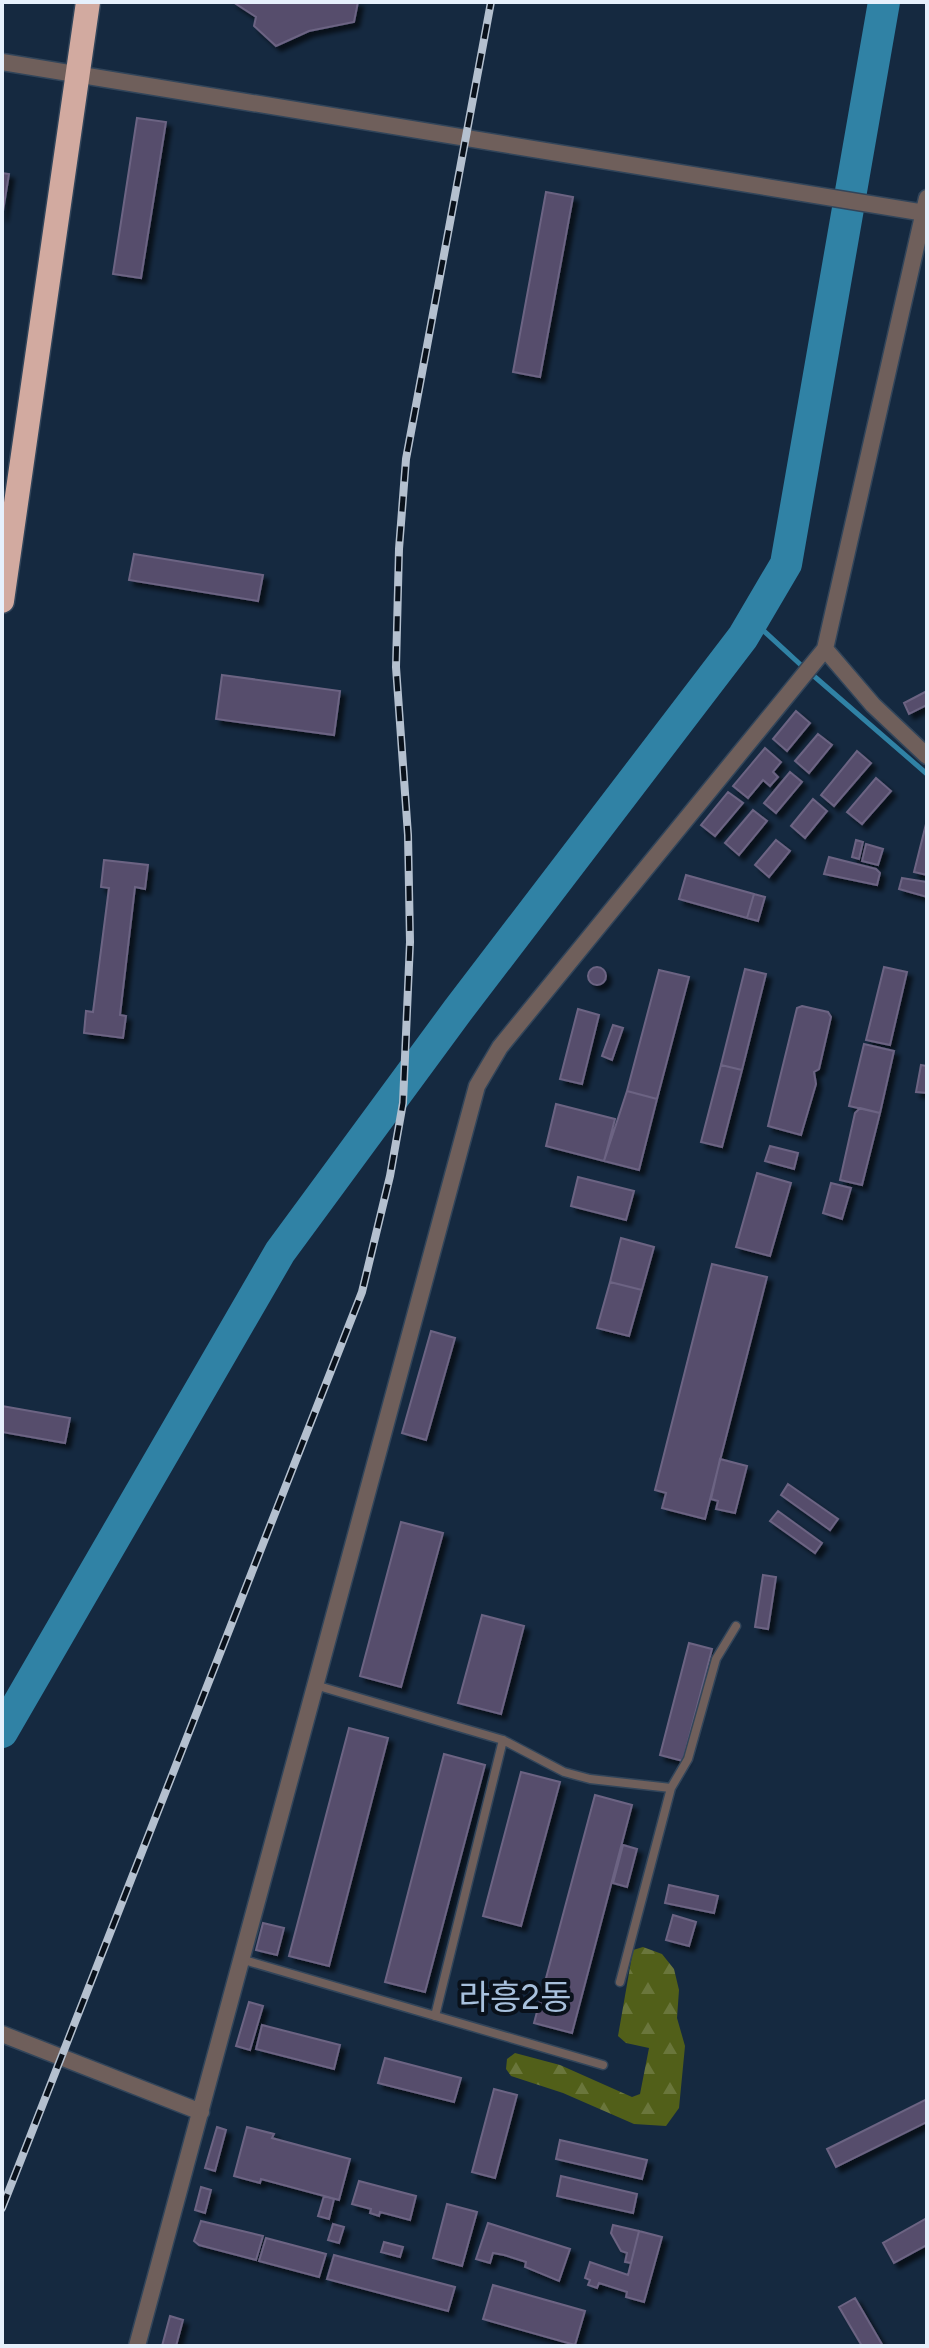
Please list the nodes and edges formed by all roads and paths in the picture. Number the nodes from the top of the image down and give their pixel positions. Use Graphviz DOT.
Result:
graph roads {
  1 [pos="88,2"];
  2 [pos="2,62"];
  3 [pos="77,75"];
  4 [pos="926,205"];
  5 [pos="2,601"];
  6 [pos="825,649"];
  7 [pos="927,756"];
  8 [pos="736,1626"];
  9 [pos="314,1684"];
  10 [pos="503,1740"];
  11 [pos="671,1788"];
  12 [pos="244,1960"];
  13 [pos="620,1982"];
  14 [pos="435,2016"];
  15 [pos="2,2034"];
  16 [pos="603,2065"];
  17 [pos="201,2112"];
  18 [pos="137,2346"];
  1 -- 3 [label="highway"];
  2 -- 3 [label="street"];
  3 -- 4 [label="street"];
  3 -- 5 [label="highway"];
  4 -- 6 [label="street"];
  6 -- 7 [label="street"];
  6 -- 9 [label="street"];
  8 -- 11 [label="lane"];
  9 -- 10 [label="lane"];
  9 -- 12 [label="street"];
  10 -- 11 [label="lane"];
  10 -- 14 [label="lane"];
  11 -- 13 [label="lane"];
  12 -- 14 [label="lane"];
  12 -- 17 [label="street"];
  14 -- 16 [label="lane"];
  15 -- 17 [label="street"];
  17 -- 18 [label="street"];
}
